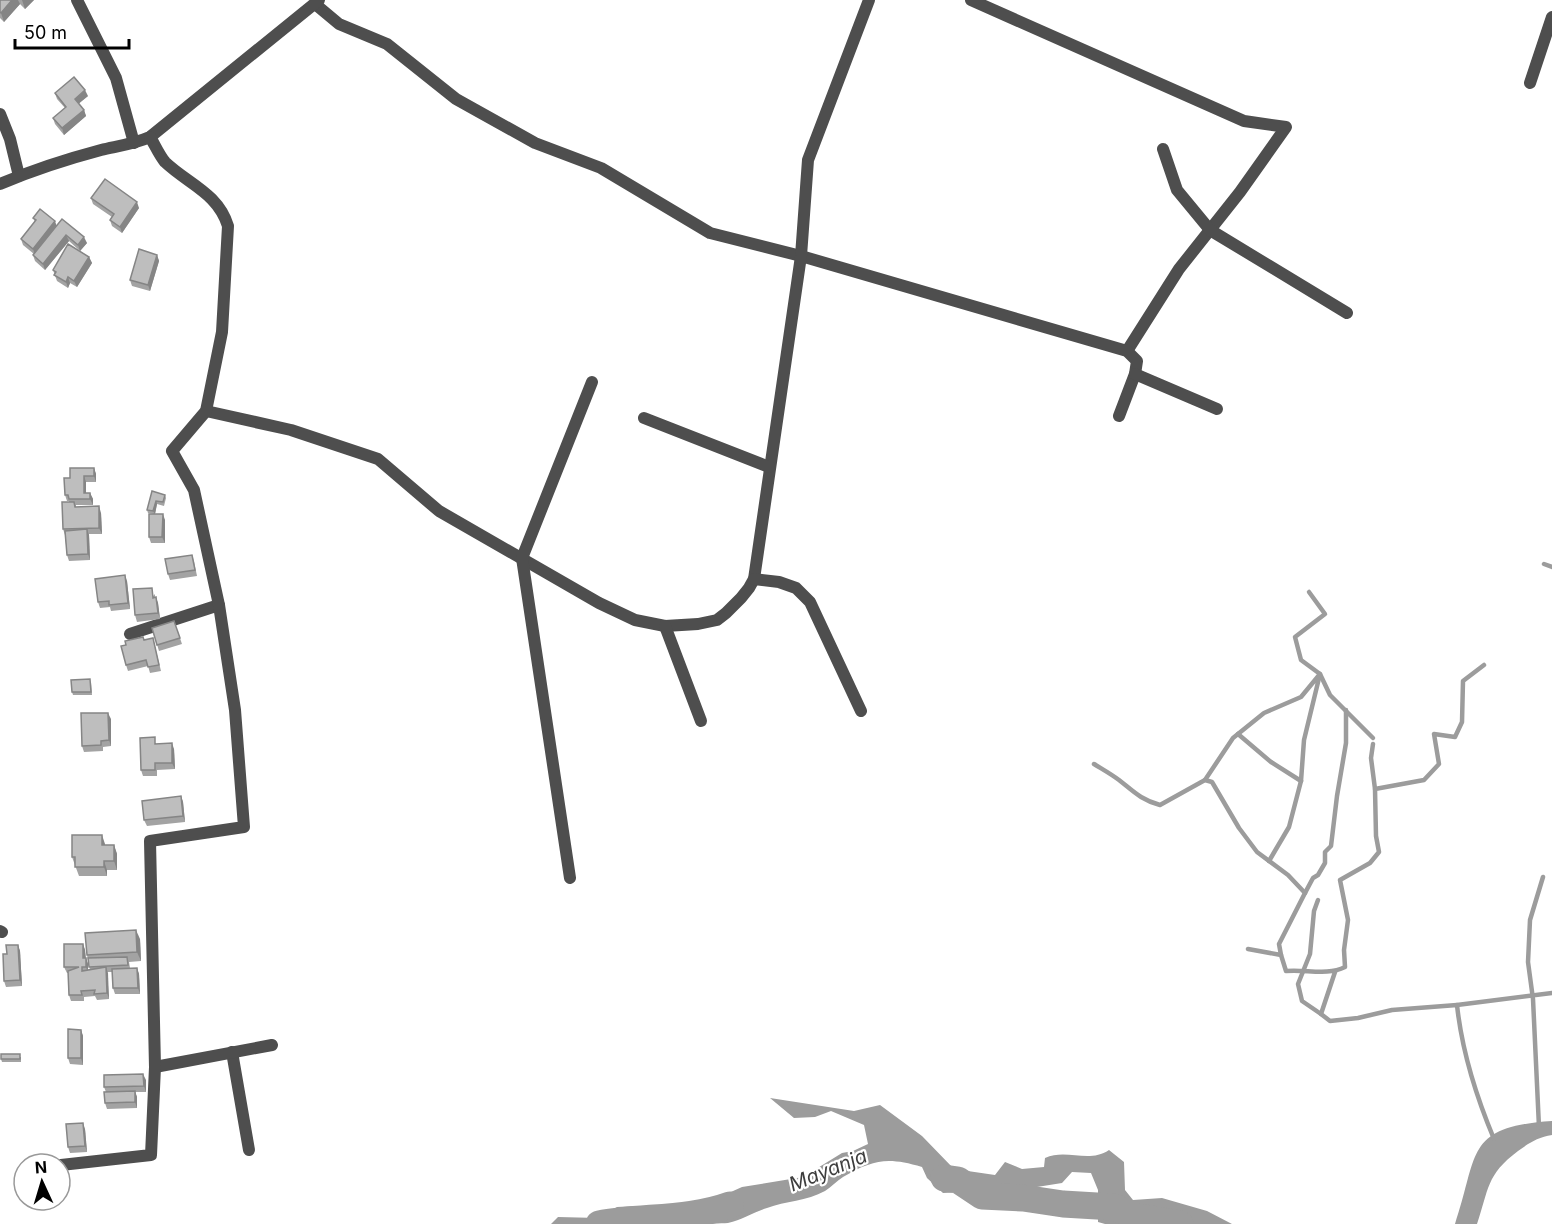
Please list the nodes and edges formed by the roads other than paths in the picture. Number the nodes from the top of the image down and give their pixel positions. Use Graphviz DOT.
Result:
graph roads {
  1 [pos="77,0"];
  2 [pos="869,0"];
  3 [pos="971,0"];
  4 [pos="317,2"];
  5 [pos="1552,17"];
  6 [pos="1530,83"];
  7 [pos="0,114"];
  8 [pos="150,137"];
  9 [pos="134,144"];
  10 [pos="1163,149"];
  11 [pos="19,176"];
  12 [pos="0,184"];
  13 [pos="1210,230"];
  14 [pos="801,256"];
  15 [pos="1347,313"];
  16 [pos="1127,351"];
  17 [pos="1135,374"];
  18 [pos="592,382"];
  19 [pos="1217,409"];
  20 [pos="206,411"];
  21 [pos="1119,416"];
  22 [pos="644,418"];
  23 [pos="769,467"];
  24 [pos="522,558"];
  25 [pos="754,579"];
  26 [pos="219,605"];
  27 [pos="665,626"];
  28 [pos="130,634"];
  29 [pos="861,711"];
  30 [pos="701,721"];
  31 [pos="570,878"];
  32 [pos="272,1045"];
  33 [pos="232,1052"];
  34 [pos="155,1067"];
  35 [pos="249,1150"];
  36 [pos="72,1164"];
  1 -- 9 [label="street"];
  2 -- 14 [label="street"];
  3 -- 13 [label="street"];
  4 -- 8 [label="street"];
  4 -- 14 [label="street"];
  5 -- 6 [label="street"];
  7 -- 11 [label="street"];
  8 -- 9 [label="street"];
  8 -- 20 [label="street"];
  9 -- 11 [label="street"];
  10 -- 13 [label="street"];
  11 -- 12 [label="street"];
  13 -- 15 [label="street"];
  13 -- 16 [label="street"];
  14 -- 16 [label="street"];
  14 -- 23 [label="street"];
  16 -- 17 [label="street"];
  17 -- 19 [label="street"];
  17 -- 21 [label="street"];
  18 -- 24 [label="street"];
  20 -- 24 [label="street"];
  20 -- 26 [label="street"];
  22 -- 23 [label="street"];
  23 -- 25 [label="street"];
  24 -- 27 [label="street"];
  24 -- 31 [label="street"];
  25 -- 27 [label="street"];
  25 -- 29 [label="street"];
  26 -- 28 [label="street"];
  26 -- 34 [label="street"];
  27 -- 30 [label="street"];
  32 -- 33 [label="street"];
  33 -- 34 [label="street"];
  33 -- 35 [label="street"];
  34 -- 36 [label="street"];
}
